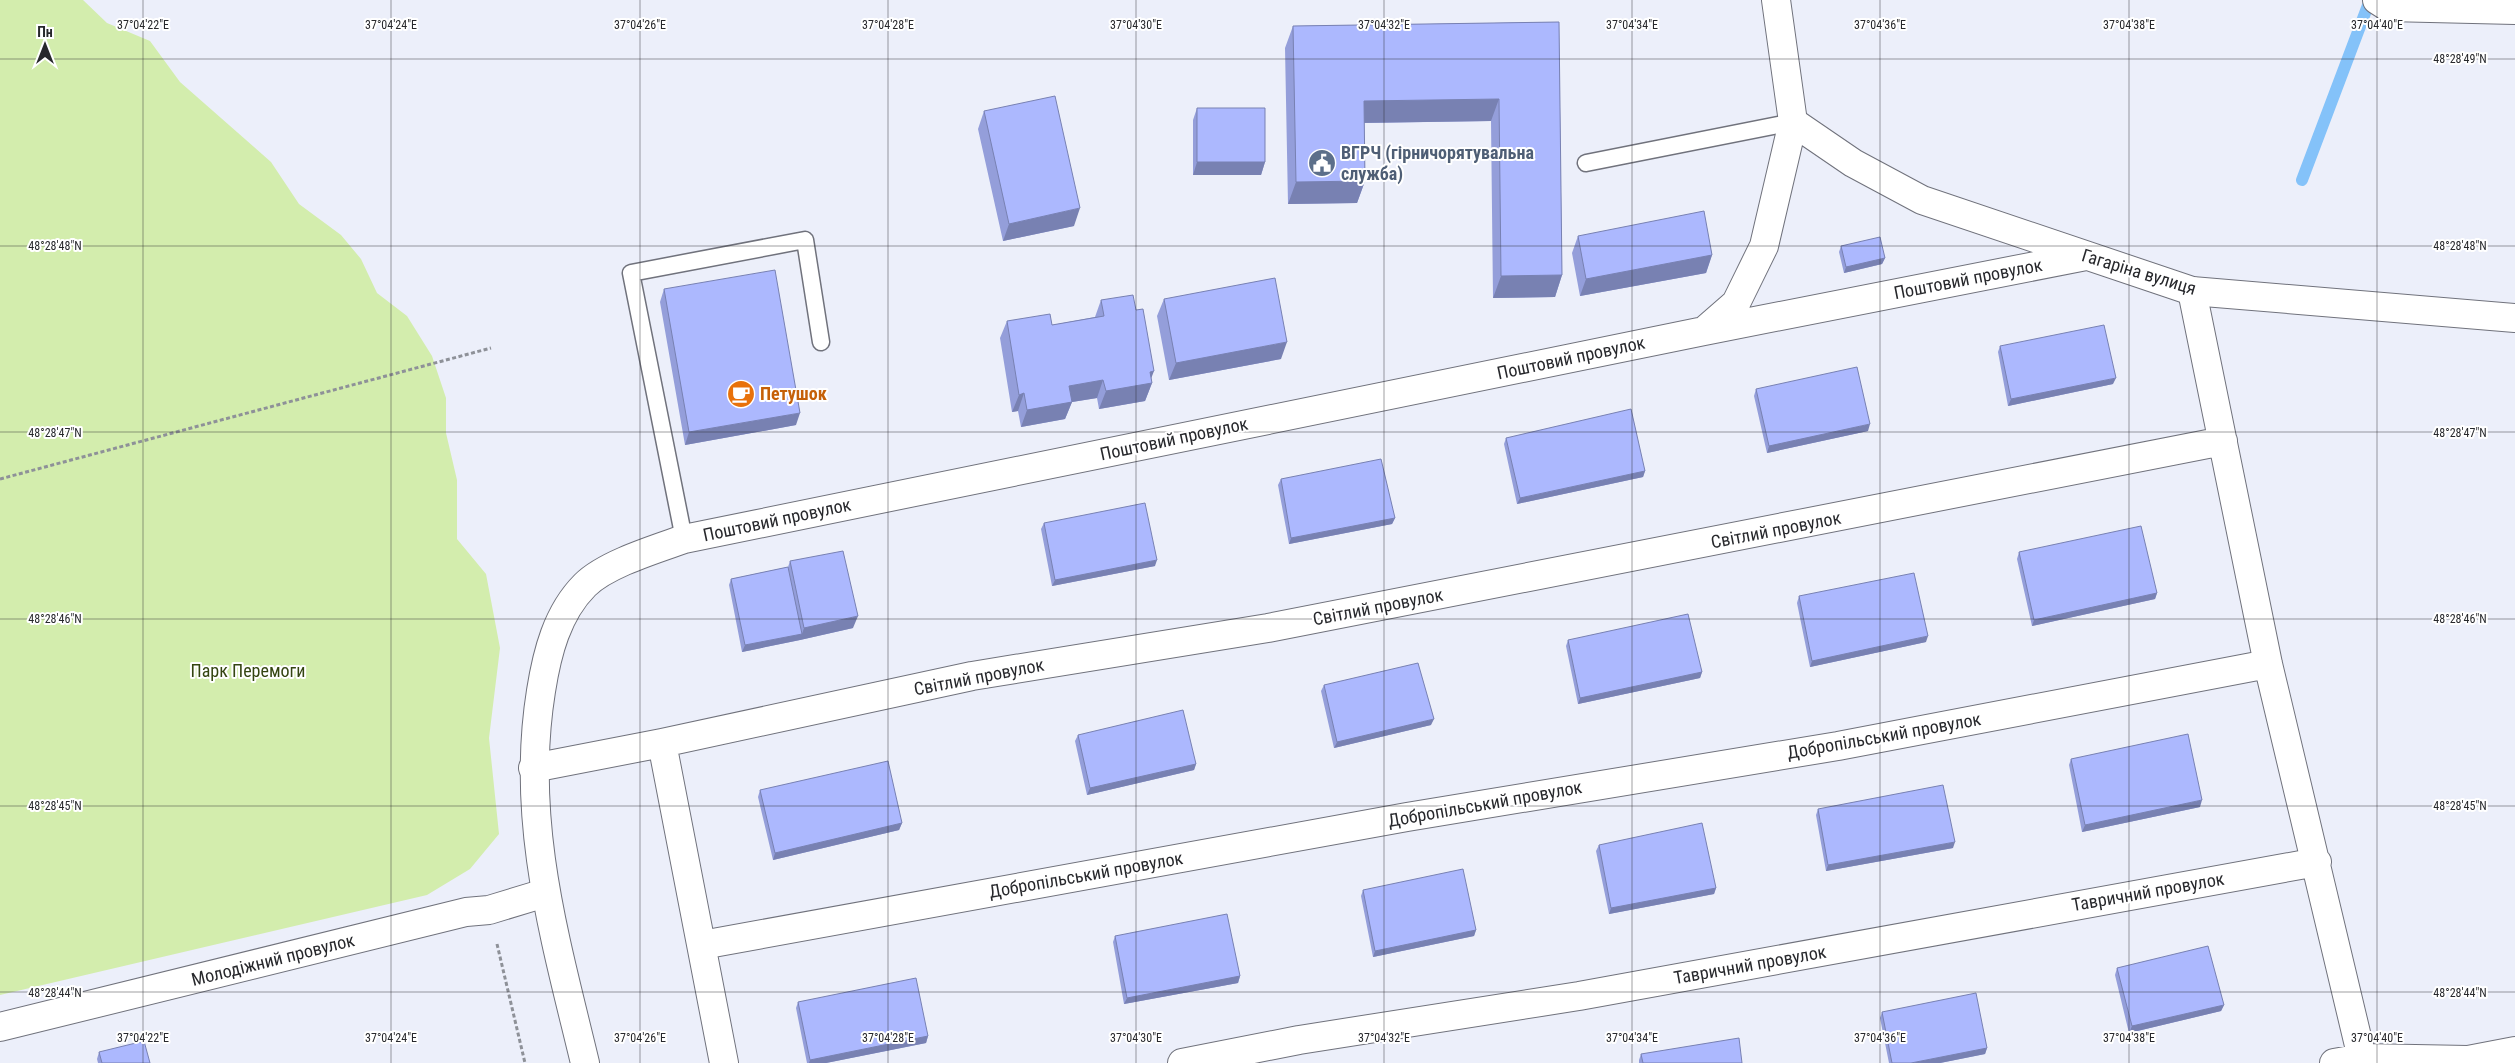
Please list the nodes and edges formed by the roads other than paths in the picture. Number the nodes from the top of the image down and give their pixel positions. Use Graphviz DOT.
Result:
graph roads {
  1 [pos="1776,0"];
  2 [pos="2383,3"];
  3 [pos="2515,10"];
  4 [pos="1793,122"];
  5 [pos="1586,163"];
  6 [pos="2086,256"];
  7 [pos="2192,291"];
  8 [pos="2515,318"];
  9 [pos="1704,331"];
  10 [pos="822,342"];
  11 [pos="2223,441"];
  12 [pos="684,539"];
  13 [pos="2268,664"];
  14 [pos="662,743"];
  15 [pos="533,768"];
  16 [pos="2317,862"];
  17 [pos="545,893"];
  18 [pos="702,945"];
  19 [pos="0,1027"];
  20 [pos="2515,1051"];
  21 [pos="2363,1060"];
  22 [pos="585,1063"];
  23 [pos="724,1063"];
  24 [pos="1182,1063"];
  25 [pos="2334,1063"];
  1 -- 4 [label="street"];
  2 -- 3 [label="street"];
  4 -- 5 [label="lane"];
  4 -- 6 [label="street, Гагаріна вулиця"];
  4 -- 9 [label="street"];
  6 -- 7 [label="street, Гагаріна вулиця"];
  6 -- 9 [label="street, Поштовий провулок"];
  7 -- 8 [label="street, Гагаріна вулиця"];
  7 -- 11 [label="street"];
  9 -- 12 [label="street, Поштовий провулок"];
  10 -- 12 [label="lane"];
  11 -- 13 [label="street"];
  11 -- 14 [label="street, Світлий провулок"];
  12 -- 15 [label="street, Поштовий провулок"];
  13 -- 16 [label="street"];
  13 -- 18 [label="street, Добропільський провулок"];
  14 -- 15 [label="street, Світлий провулок"];
  14 -- 18 [label="street"];
  15 -- 17 [label="street, Поштовий провулок"];
  16 -- 21 [label="street"];
  16 -- 24 [label="street, Тавричний провулок"];
  17 -- 19 [label="street, Молодіжний провулок"];
  17 -- 22 [label="street, Поштовий провулок"];
  18 -- 23 [label="street"];
  20 -- 21 [label="street"];
  21 -- 25 [label="street"];
}
